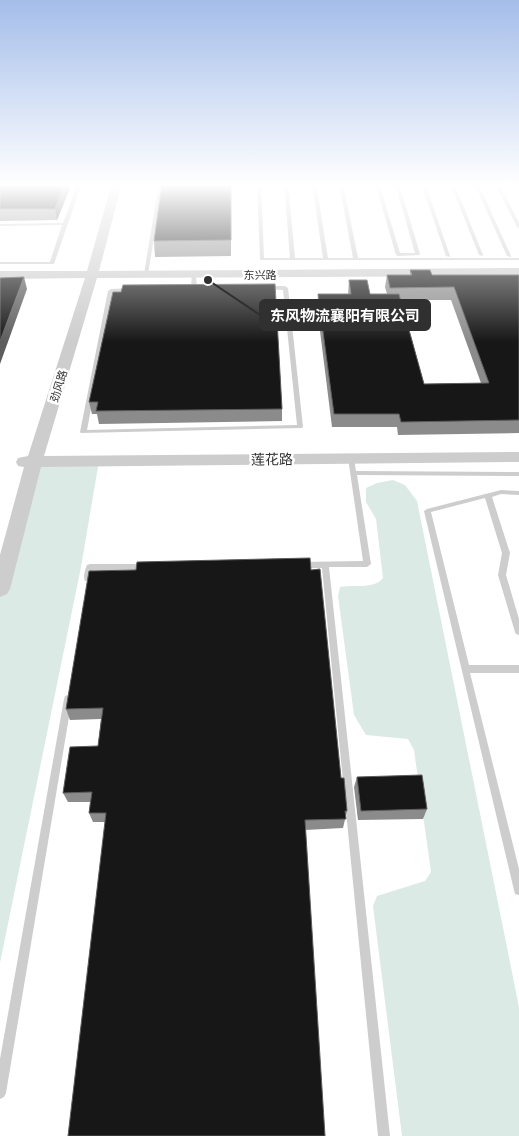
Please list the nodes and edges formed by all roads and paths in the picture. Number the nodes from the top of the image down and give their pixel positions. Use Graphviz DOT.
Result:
graph roads {
  1 [pos="61,236"];
  2 [pos="98,236"];
  3 [pos="101,236"];
  4 [pos="152,236"];
  5 [pos="261,236"];
  6 [pos="291,236"];
  7 [pos="322,236"];
  8 [pos="351,236"];
  9 [pos="393,236"];
  10 [pos="413,236"];
  11 [pos="441,236"];
  12 [pos="473,236"];
  13 [pos="500,236"];
  14 [pos="481,255"];
  15 [pos="448,256"];
  16 [pos="509,256"];
  17 [pos="293,259"];
  18 [pos="326,259"];
  19 [pos="356,259"];
  20 [pos="519,259"];
  21 [pos="0,263"];
  22 [pos="519,272"];
  23 [pos="89,274"];
  24 [pos="146,274"];
  25 [pos="194,274"];
  26 [pos="0,275"];
  27 [pos="258,288"];
  28 [pos="185,289"];
  29 [pos="194,289"];
  30 [pos="203,289"];
  31 [pos="139,290"];
  32 [pos="519,457"];
  33 [pos="29,462"];
  34 [pos="352,465"];
  35 [pos="519,474"];
  36 [pos="519,493"];
  37 [pos="488,496"];
  38 [pos="0,549"];
  39 [pos="325,564"];
  40 [pos="286,565"];
  41 [pos="159,566"];
  42 [pos="87,587"];
  43 [pos="0,589"];
  44 [pos="519,632"];
  45 [pos="465,669"];
  46 [pos="519,669"];
  47 [pos="70,684"];
  48 [pos="519,890"];
  49 [pos="0,1093"];
  50 [pos="384,1136"];
  1 -- 21 [label="lane"];
  2 -- 23 [label="street, 劲风路"];
  3 -- 23 [label="street, 劲风路"];
  4 -- 24 [label="lane"];
  5 -- 17 [label="lane"];
  6 -- 17 [label="lane"];
  7 -- 18 [label="lane"];
  8 -- 19 [label="lane"];
  9 -- 10 [label="lane"];
  11 -- 15 [label="lane"];
  12 -- 14 [label="lane"];
  13 -- 16 [label="lane"];
  17 -- 18 [label="lane"];
  18 -- 19 [label="lane"];
  19 -- 20 [label="lane"];
  22 -- 25 [label="street, 东兴路"];
  23 -- 24 [label="street, 东兴路"];
  23 -- 26 [label="street, 东兴路"];
  23 -- 33 [label="street, 劲风路"];
  24 -- 25 [label="street, 东兴路"];
  25 -- 29 [label="lane"];
  27 -- 31 [label="lane"];
  28 -- 29 [label="lane"];
  29 -- 30 [label="lane"];
  32 -- 34 [label="street, 莲花路"];
  33 -- 34 [label="street, 莲花路"];
  33 -- 38 [label="street, 劲风路"];
  33 -- 43 [label="street, 劲风路"];
  34 -- 35 [label="lane"];
  34 -- 39 [label="lane"];
  36 -- 37 [label="lane"];
  37 -- 44 [label="lane"];
  37 -- 45 [label="lane"];
  39 -- 40 [label="lane"];
  39 -- 50 [label="lane"];
  41 -- 42 [label="lane"];
  45 -- 46 [label="lane"];
  45 -- 48 [label="lane"];
  47 -- 49 [label="lane"];
}
